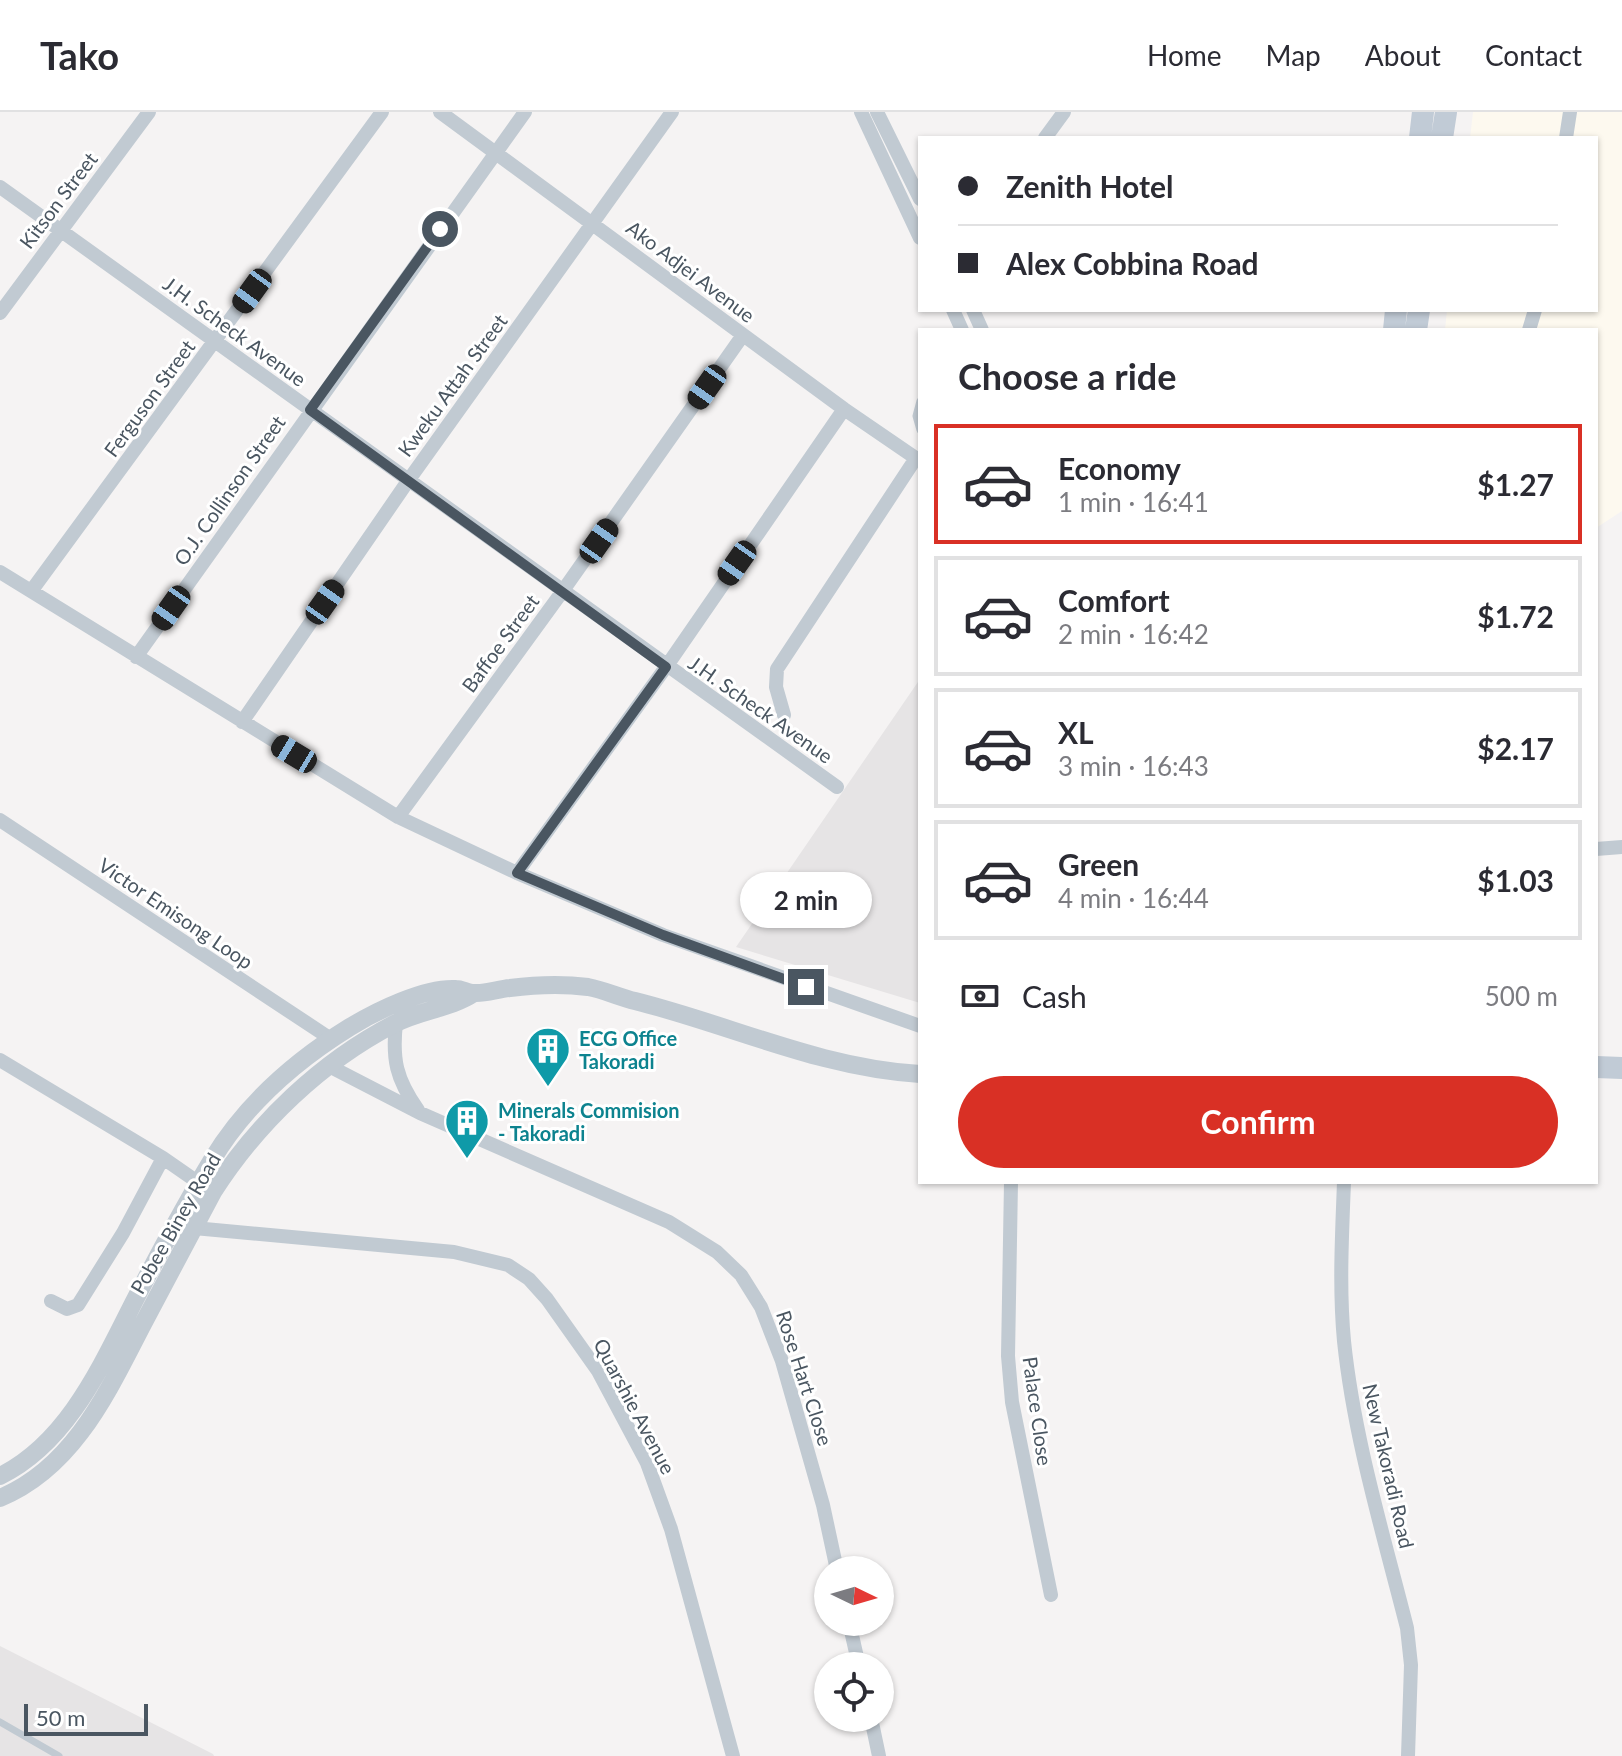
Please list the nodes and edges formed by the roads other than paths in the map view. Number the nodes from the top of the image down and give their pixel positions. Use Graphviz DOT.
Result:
graph roads {
  1 [pos="149,112"];
  2 [pos="382,112"];
  3 [pos="440,112"];
  4 [pos="525,112"];
  5 [pos="672,112"];
  6 [pos="861,112"];
  7 [pos="877,112"];
  8 [pos="1064,112"];
  9 [pos="1423,112"];
  10 [pos="1446,112"];
  11 [pos="1570,112"];
  12 [pos="1046,136"];
  13 [pos="1420,136"];
  14 [pos="1442,136"];
  15 [pos="1566,136"];
  16 [pos="496,151"];
  17 [pos="0,187"];
  18 [pos="918,195"];
  19 [pos="593,223"];
  20 [pos="60,230"];
  21 [pos="918,234"];
  22 [pos="0,313"];
  23 [pos="743,335"];
  24 [pos="215,342"];
  25 [pos="844,409"];
  26 [pos="310,410"];
  27 [pos="918,459"];
  28 [pos="408,481"];
  29 [pos="0,572"];
  30 [pos="32,590"];
  31 [pos="562,592"];
  32 [pos="136,657"];
  33 [pos="666,667"];
  34 [pos="784,715"];
  35 [pos="242,722"];
  36 [pos="837,787"];
  37 [pos="398,817"];
  38 [pos="0,820"];
  39 [pos="1622,847"];
  40 [pos="1598,849"];
  41 [pos="517,873"];
  42 [pos="474,993"];
  43 [pos="396,1023"];
  44 [pos="918,1025"];
  45 [pos="331,1039"];
  46 [pos="0,1060"];
  47 [pos="329,1066"];
  48 [pos="1598,1067"];
  49 [pos="1622,1068"];
  50 [pos="918,1074"];
  51 [pos="420,1113"];
  52 [pos="163,1158"];
  53 [pos="199,1183"];
  54 [pos="1011,1184"];
  55 [pos="1344,1184"];
  56 [pos="194,1228"];
  57 [pos="51,1301"];
  58 [pos="0,1476"];
  59 [pos="0,1498"];
  60 [pos="834,1556"];
  61 [pos="1051,1595"];
  62 [pos="0,1722"];
  63 [pos="874,1732"];
  64 [pos="59,1756"];
  65 [pos="733,1756"];
  66 [pos="879,1756"];
  67 [pos="1408,1756"];
  1 -- 20 [label="street, Kitson Street"];
  2 -- 24 [label="street, Ferguson Street"];
  3 -- 16 [label="street, Ako Adjei Avenue"];
  4 -- 16 [label="street, O.J. Collinson Street"];
  5 -- 19 [label="street, Kweku Attah Street"];
  6 -- 21 [label="street"];
  7 -- 18 [label="street"];
  8 -- 12 [label="street"];
  9 -- 13 [label="main road"];
  10 -- 14 [label="main road"];
  11 -- 15 [label="street"];
  16 -- 19 [label="street, Ako Adjei Avenue"];
  16 -- 26 [label="street, O.J. Collinson Street"];
  17 -- 20 [label="street, J.H. Scheck Avenue"];
  19 -- 23 [label="street, Ako Adjei Avenue"];
  19 -- 28 [label="street, Kweku Attah Street"];
  20 -- 22 [label="street, Kitson Street"];
  20 -- 24 [label="street, J.H. Scheck Avenue"];
  23 -- 25 [label="street, Ako Adjei Avenue"];
  23 -- 31 [label="street, Baffoe Street"];
  24 -- 26 [label="street, J.H. Scheck Avenue"];
  24 -- 30 [label="street, Ferguson Street"];
  25 -- 27 [label="street, Ako Adjei Avenue"];
  25 -- 33 [label="street"];
  26 -- 28 [label="street, J.H. Scheck Avenue"];
  26 -- 32 [label="street, O.J. Collinson Street"];
  27 -- 34 [label="street"];
  28 -- 31 [label="street, J.H. Scheck Avenue"];
  28 -- 35 [label="street, Kweku Attah Street"];
  29 -- 30 [label="street"];
  30 -- 32 [label="street"];
  31 -- 33 [label="street, J.H. Scheck Avenue"];
  31 -- 37 [label="street, Baffoe Street"];
  32 -- 35 [label="street"];
  33 -- 36 [label="street, J.H. Scheck Avenue"];
  33 -- 41 [label="street"];
  35 -- 37 [label="street"];
  37 -- 41 [label="street"];
  38 -- 45 [label="street, Victor Emisong Loop"];
  39 -- 40 [label="street"];
  41 -- 44 [label="street"];
  42 -- 43 [label="street, Pobee Biney Road"];
  42 -- 45 [label="street, Pobee Biney Road"];
  42 -- 50 [label="street, Pobee Biney Road"];
  43 -- 47 [label="street, Pobee Biney Road"];
  43 -- 51 [label="street"];
  45 -- 53 [label="street, Pobee Biney Road"];
  46 -- 52 [label="street"];
  47 -- 51 [label="street, Rose Hart Close"];
  47 -- 56 [label="street, Pobee Biney Road"];
  48 -- 49 [label="main road"];
  51 -- 60 [label="street, Rose Hart Close"];
  52 -- 53 [label="street"];
  52 -- 57 [label="street"];
  53 -- 58 [label="street, Pobee Biney Road"];
  54 -- 61 [label="street, Palace Close"];
  55 -- 67 [label="street, New Takoradi Road"];
  56 -- 59 [label="street, Pobee Biney Road"];
  56 -- 65 [label="street, Quarshie Avenue"];
  62 -- 64 [label="lane"];
  63 -- 66 [label="street"];
}
